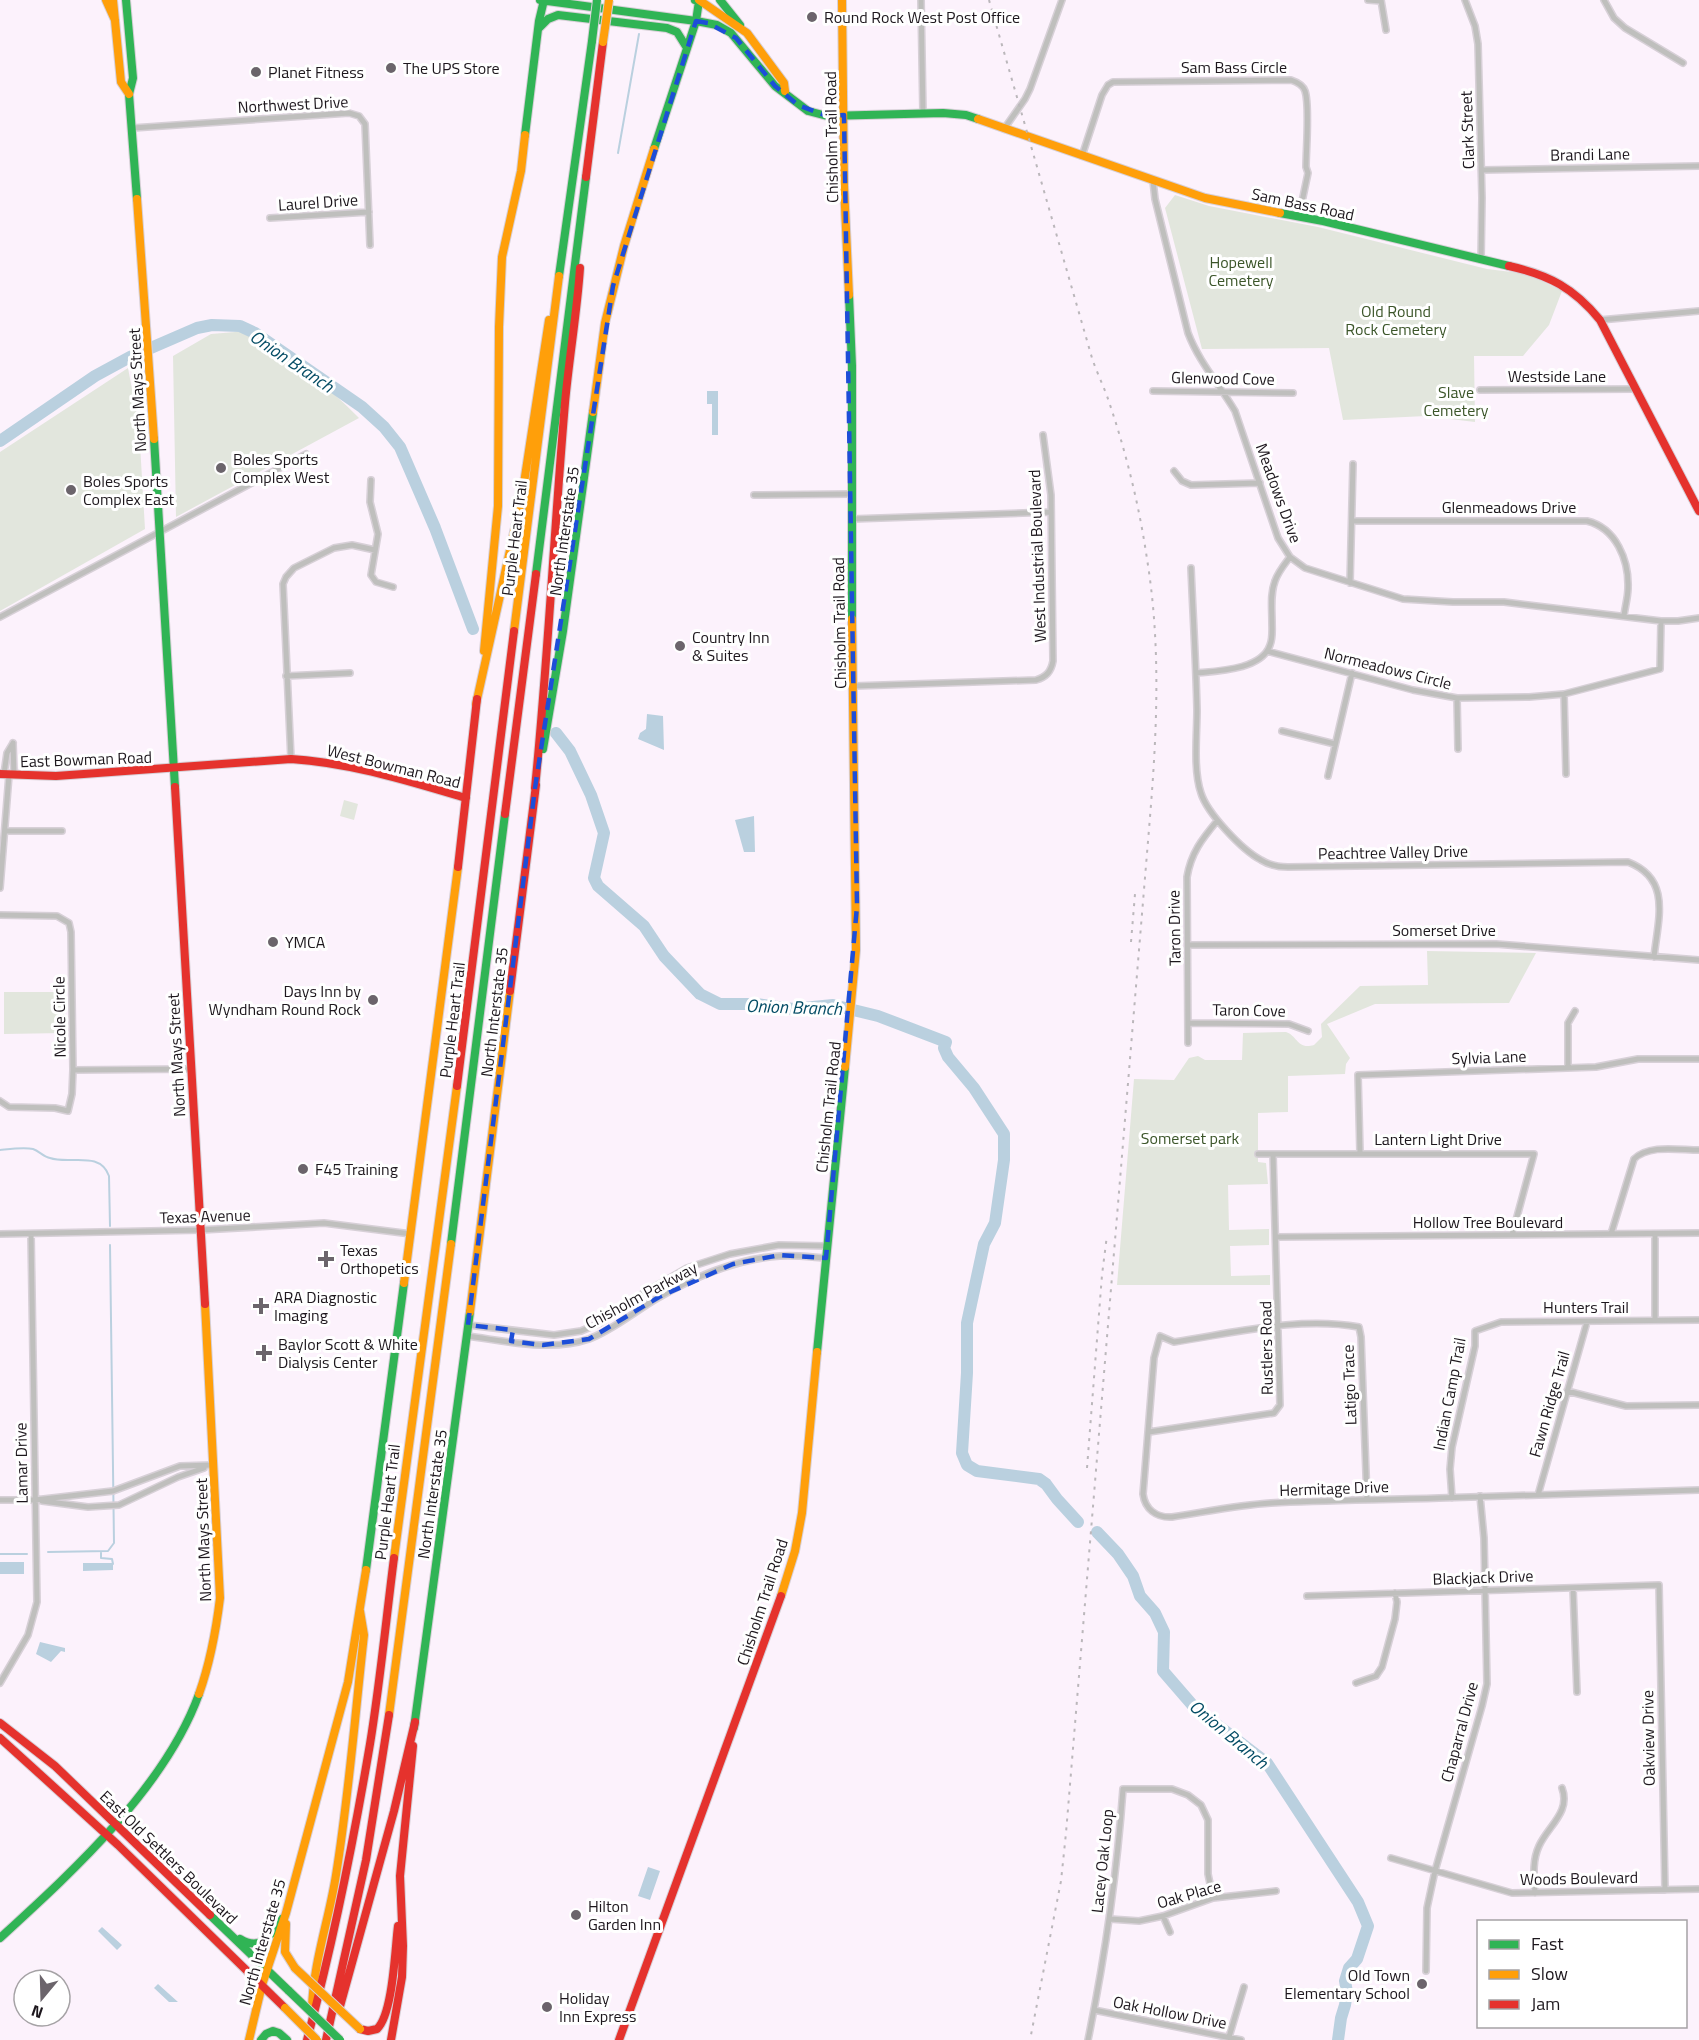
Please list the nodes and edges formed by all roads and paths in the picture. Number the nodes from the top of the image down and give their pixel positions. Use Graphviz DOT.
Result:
graph roads {
  1 [pos="106,0"];
  2 [pos="113,0"];
  3 [pos="126,0"];
  4 [pos="542,0"];
  5 [pos="597,0"];
  6 [pos="609,0"];
  7 [pos="697,0"];
  8 [pos="720,0"];
  9 [pos="842,0"];
  10 [pos="921,0"];
  11 [pos="1062,0"];
  12 [pos="1368,0"];
  13 [pos="1465,0"];
  14 [pos="1604,0"];
  15 [pos="1381,1"];
  16 [pos="115,20"];
  17 [pos="696,21"];
  18 [pos="538,30"];
  19 [pos="1386,30"];
  20 [pos="747,33"];
  21 [pos="687,48"];
  22 [pos="1683,63"];
  23 [pos="785,91"];
  24 [pos="129,94"];
  25 [pos="923,113"];
  26 [pos="844,116"];
  27 [pos="132,128"];
  28 [pos="1004,129"];
  29 [pos="1082,156"];
  30 [pos="1699,166"];
  31 [pos="1482,170"];
  32 [pos="1153,181"];
  33 [pos="584,189"];
  34 [pos="369,212"];
  35 [pos="1299,216"];
  36 [pos="270,219"];
  37 [pos="370,245"];
  38 [pos="563,247"];
  39 [pos="1481,260"];
  40 [pos="1699,311"];
  41 [pos="1600,320"];
  42 [pos="1635,389"];
  43 [pos="1480,390"];
  44 [pos="1153,391"];
  45 [pos="1224,392"];
  46 [pos="1293,393"];
  47 [pos="1043,435"];
  48 [pos="306,454"];
  49 [pos="1353,464"];
  50 [pos="1174,471"];
  51 [pos="371,480"];
  52 [pos="1260,483"];
  53 [pos="851,494"];
  54 [pos="754,495"];
  55 [pos="1699,511"];
  56 [pos="1051,512"];
  57 [pos="852,519"];
  58 [pos="1353,521"];
  59 [pos="159,533"];
  60 [pos="375,550"];
  61 [pos="1290,557"];
  62 [pos="1191,568"];
  63 [pos="1350,583"];
  64 [pos="393,587"];
  65 [pos="1624,616"];
  66 [pos="0,617"];
  67 [pos="1699,618"];
  68 [pos="1661,621"];
  69 [pos="1268,651"];
  70 [pos="350,673"];
  71 [pos="1196,673"];
  72 [pos="1352,673"];
  73 [pos="286,676"];
  74 [pos="854,686"];
  75 [pos="1564,694"];
  76 [pos="1457,698"];
  77 [pos="476,704"];
  78 [pos="1282,731"];
  79 [pos="1335,744"];
  80 [pos="1458,749"];
  81 [pos="291,759"];
  82 [pos="173,768"];
  83 [pos="1566,774"];
  84 [pos="7,775"];
  85 [pos="1328,776"];
  86 [pos="535,788"];
  87 [pos="466,798"];
  88 [pos="1217,821"];
  89 [pos="5,831"];
  90 [pos="62,831"];
  91 [pos="0,888"];
  92 [pos="0,915"];
  93 [pos="1188,945"];
  94 [pos="1654,957"];
  95 [pos="1699,960"];
  96 [pos="1575,1011"];
  97 [pos="1188,1023"];
  98 [pos="1308,1031"];
  99 [pos="1188,1043"];
  100 [pos="1699,1059"];
  101 [pos="1568,1067"];
  102 [pos="191,1069"];
  103 [pos="73,1070"];
  104 [pos="0,1101"];
  105 [pos="1699,1150"];
  106 [pos="1360,1153"];
  107 [pos="1258,1154"];
  108 [pos="1273,1154"];
  109 [pos="201,1230"];
  110 [pos="1699,1233"];
  111 [pos="0,1234"];
  112 [pos="31,1234"];
  113 [pos="411,1234"];
  114 [pos="1611,1234"];
  115 [pos="1655,1234"];
  116 [pos="1512,1235"];
  117 [pos="1276,1237"];
  118 [pos="827,1246"];
  119 [pos="826,1258"];
  120 [pos="1655,1320"];
  121 [pos="1699,1320"];
  122 [pos="1587,1322"];
  123 [pos="468,1325"];
  124 [pos="1279,1326"];
  125 [pos="513,1330"];
  126 [pos="1475,1331"];
  127 [pos="467,1336"];
  128 [pos="1160,1336"];
  129 [pos="511,1341"];
  130 [pos="1566,1391"];
  131 [pos="1699,1405"];
  132 [pos="1149,1432"];
  133 [pos="213,1465"];
  134 [pos="1699,1490"];
  135 [pos="1538,1495"];
  136 [pos="1480,1497"];
  137 [pos="1452,1498"];
  138 [pos="0,1500"];
  139 [pos="35,1500"];
  140 [pos="1367,1500"];
  141 [pos="1659,1585"];
  142 [pos="1573,1588"];
  143 [pos="1485,1590"];
  144 [pos="1395,1593"];
  145 [pos="1307,1596"];
  146 [pos="360,1611"];
  147 [pos="0,1683"];
  148 [pos="1356,1683"];
  149 [pos="1577,1692"];
  150 [pos="415,1722"];
  151 [pos="0,1723"];
  152 [pos="0,1738"];
  153 [pos="1562,1788"];
  154 [pos="116,1824"];
  155 [pos="106,1834"];
  156 [pos="1391,1858"];
  157 [pos="1435,1871"];
  158 [pos="1699,1889"];
  159 [pos="1665,1890"];
  160 [pos="1276,1891"];
  161 [pos="1535,1893"];
  162 [pos="1213,1898"];
  163 [pos="400,1908"];
  164 [pos="286,1913"];
  165 [pos="1163,1916"];
  166 [pos="213,1918"];
  167 [pos="1110,1919"];
  168 [pos="1170,1932"];
  169 [pos="0,1938"];
  170 [pos="267,1970"];
  171 [pos="1426,1971"];
  172 [pos="262,1985"];
  173 [pos="1244,1987"];
  174 [pos="1094,2010"];
  175 [pos="312,2025"];
  176 [pos="1229,2037"];
  177 [pos="249,2040"];
  178 [pos="261,2040"];
  179 [pos="286,2040"];
  180 [pos="307,2040"];
  181 [pos="317,2040"];
  182 [pos="328,2040"];
  183 [pos="340,2040"];
  184 [pos="391,2040"];
  185 [pos="619,2040"];
  186 [pos="1088,2040"];
  187 [pos="1241,2040"];
  1 -- 16 [label="main road"];
  2 -- 16 [label="main road, North Mays Street"];
  3 -- 24 [label="main road, North Mays Street"];
  4 -- 17 [label="main road, Sam Bass Road"];
  4 -- 18 [label="main road, North Interstate 35"];
  5 -- 38 [label="main road, Purple Heart Trail, bridge"];
  6 -- 33 [label="main road, Purple Heart Trail, bridge"];
  7 -- 17 [label="main road, North Interstate 35"];
  7 -- 20 [label="main road, Sam Bass Road"];
  8 -- 20 [label="main road"];
  9 -- 26 [label="main road, Chisholm Trail Road"];
  10 -- 25 [label="street"];
  11 -- 28 [label="street"];
  12 -- 15 [label="street"];
  13 -- 31 [label="street, Clark Street"];
  14 -- 22 [label="street"];
  15 -- 19 [label="street"];
  16 -- 24 [label="main road, North Mays Street"];
  17 -- 21 [label="main road, North Interstate 35"];
  17 -- 23 [label="main road, Sam Bass Road"];
  18 -- 21 [label="main road"];
  18 -- 77 [label="main road, North Interstate 35"];
  20 -- 23 [label="main road, Sam Bass Road"];
  21 -- 86 [label="main road, North Interstate 35"];
  23 -- 26 [label="main road, Sam Bass Road"];
  24 -- 27 [label="main road, North Mays Street"];
  25 -- 26 [label="main road, Sam Bass Road"];
  25 -- 28 [label="main road, Sam Bass Road"];
  26 -- 53 [label="main road, Chisholm Trail Road"];
  27 -- 34 [label="street, Northwest Drive"];
  27 -- 59 [label="main road, North Mays Street"];
  28 -- 29 [label="main road, Sam Bass Road"];
  29 -- 32 [label="main road, Sam Bass Road"];
  29 -- 35 [label="street, Sam Bass Circle"];
  30 -- 31 [label="street, Brandi Lane"];
  31 -- 39 [label="street, Clark Street"];
  32 -- 35 [label="main road, Sam Bass Road"];
  32 -- 45 [label="street, Meadows Drive"];
  33 -- 86 [label="main road"];
  33 -- 182 [label="main road, Purple Heart Trail"];
  34 -- 36 [label="street, Laurel Drive"];
  34 -- 37 [label="street, Northwest Drive"];
  35 -- 39 [label="main road, Sam Bass Road"];
  38 -- 77 [label="main road"];
  38 -- 175 [label="main road, Purple Heart Trail"];
  39 -- 41 [label="main road, Sam Bass Road"];
  40 -- 41 [label="street"];
  41 -- 42 [label="main road, Sam Bass Road"];
  42 -- 43 [label="street, Westside Lane"];
  42 -- 55 [label="main road, Sam Bass Road"];
  44 -- 45 [label="street, Glenwood Cove"];
  45 -- 46 [label="street, Glenwood Cove"];
  45 -- 52 [label="street, Meadows Drive"];
  47 -- 56 [label="street, West Industrial Boulevard"];
  48 -- 59 [label="street"];
  49 -- 58 [label="street"];
  50 -- 52 [label="street"];
  51 -- 60 [label="street"];
  52 -- 61 [label="street, Meadows Drive"];
  53 -- 54 [label="street"];
  53 -- 57 [label="main road, Chisholm Trail Road"];
  56 -- 57 [label="street"];
  56 -- 74 [label="street, West Industrial Boulevard"];
  57 -- 74 [label="main road, Chisholm Trail Road"];
  58 -- 63 [label="street"];
  58 -- 65 [label="street, Glenmeadows Drive"];
  59 -- 66 [label="street"];
  59 -- 82 [label="main road, North Mays Street"];
  60 -- 64 [label="street"];
  60 -- 73 [label="street"];
  61 -- 63 [label="street, Meadows Drive"];
  61 -- 69 [label="street"];
  62 -- 71 [label="street, Peachtree Valley Drive"];
  63 -- 65 [label="street, Meadows Drive"];
  65 -- 68 [label="street, Meadows Drive"];
  67 -- 68 [label="street, Meadows Drive"];
  68 -- 75 [label="street, Normeadows Circle"];
  69 -- 71 [label="street"];
  69 -- 72 [label="street, Normeadows Circle"];
  70 -- 73 [label="street"];
  71 -- 88 [label="street, Peachtree Valley Drive"];
  72 -- 76 [label="street, Normeadows Circle"];
  72 -- 79 [label="street"];
  73 -- 81 [label="street"];
  74 -- 118 [label="main road, Chisholm Trail Road"];
  75 -- 76 [label="street, Normeadows Circle"];
  75 -- 83 [label="street"];
  76 -- 80 [label="street"];
  77 -- 87 [label="main road, North Interstate 35"];
  78 -- 79 [label="street"];
  79 -- 85 [label="street"];
  81 -- 82 [label="main road, West Bowman Road"];
  81 -- 87 [label="main road, West Bowman Road"];
  82 -- 84 [label="main road, East Bowman Road"];
  82 -- 102 [label="main road, North Mays Street"];
  84 -- 89 [label="street"];
  86 -- 123 [label="main road, North Interstate 35"];
  87 -- 113 [label="main road, North Interstate 35"];
  88 -- 93 [label="street, Taron Drive"];
  88 -- 94 [label="street, Peachtree Valley Drive"];
  89 -- 90 [label="street"];
  89 -- 91 [label="street"];
  92 -- 103 [label="street, Nicole Circle"];
  93 -- 94 [label="street, Somerset Drive"];
  93 -- 97 [label="street, Taron Drive"];
  94 -- 95 [label="street, Somerset Drive"];
  96 -- 101 [label="street"];
  97 -- 98 [label="street, Taron Cove"];
  97 -- 99 [label="street, Taron Drive"];
  100 -- 101 [label="street, Sylvia Lane"];
  101 -- 106 [label="street, Sylvia Lane"];
  102 -- 103 [label="street"];
  102 -- 109 [label="main road, North Mays Street"];
  103 -- 104 [label="street, Nicole Circle"];
  105 -- 114 [label="street"];
  106 -- 108 [label="street, Lantern Light Drive"];
  106 -- 116 [label="street, Lantern Light Drive"];
  107 -- 108 [label="street, Lantern Light Drive"];
  108 -- 117 [label="street, Rustlers Road"];
  109 -- 112 [label="street, Texas Avenue"];
  109 -- 113 [label="street, Texas Avenue"];
  109 -- 133 [label="main road, North Mays Street"];
  110 -- 115 [label="street, Hollow Tree Boulevard"];
  111 -- 112 [label="street, Texas Avenue"];
  112 -- 139 [label="street, Lamar Drive"];
  113 -- 146 [label="main road, North Interstate 35"];
  114 -- 115 [label="street, Hollow Tree Boulevard"];
  114 -- 116 [label="street, Hollow Tree Boulevard"];
  115 -- 120 [label="street"];
  116 -- 117 [label="street, Hollow Tree Boulevard"];
  117 -- 124 [label="street, Rustlers Road"];
  118 -- 119 [label="main road, Chisholm Trail Road"];
  118 -- 125 [label="street, Chisholm Parkway"];
  119 -- 129 [label="street, Chisholm Parkway"];
  119 -- 185 [label="main road, Chisholm Trail Road"];
  120 -- 121 [label="street, Hunters Trail"];
  120 -- 122 [label="street, Hunters Trail"];
  122 -- 126 [label="street, Hunters Trail"];
  122 -- 130 [label="street, Fawn Ridge Trail"];
  123 -- 125 [label="street, Chisholm Parkway"];
  123 -- 127 [label="main road, North Interstate 35"];
  124 -- 128 [label="street, Latigo Trace"];
  124 -- 132 [label="street, Rustlers Road"];
  124 -- 140 [label="street, Latigo Trace"];
  125 -- 129 [label="street"];
  126 -- 137 [label="street, Indian Camp Trail"];
  127 -- 129 [label="street, Chisholm Parkway"];
  127 -- 150 [label="main road, North Interstate 35"];
  128 -- 132 [label="street, Hermitage Drive"];
  130 -- 131 [label="street"];
  130 -- 135 [label="street, Fawn Ridge Trail"];
  132 -- 140 [label="street, Hermitage Drive"];
  133 -- 139 [label="street"];
  133 -- 139 [label="street"];
  133 -- 154 [label="main road, North Mays Street"];
  134 -- 135 [label="street, Hermitage Drive"];
  135 -- 136 [label="street, Hermitage Drive"];
  136 -- 137 [label="street, Hermitage Drive"];
  136 -- 143 [label="street, Chaparral Drive"];
  137 -- 140 [label="street, Hermitage Drive"];
  138 -- 139 [label="street"];
  139 -- 147 [label="street, Lamar Drive"];
  141 -- 142 [label="street, Blackjack Drive"];
  141 -- 159 [label="street, Oakview Drive"];
  142 -- 143 [label="street, Blackjack Drive"];
  142 -- 149 [label="street"];
  143 -- 144 [label="street, Blackjack Drive"];
  143 -- 157 [label="street, Chaparral Drive"];
  144 -- 145 [label="street, Blackjack Drive"];
  144 -- 148 [label="street"];
  146 -- 164 [label="main road, North Interstate 35"];
  146 -- 175 [label="main road"];
  150 -- 163 [label="main road, North Interstate 35"];
  150 -- 182 [label="main road"];
  151 -- 154 [label="main road, East Old Settlers Boulevard"];
  152 -- 155 [label="main road, East Old Settlers Boulevard"];
  153 -- 161 [label="street"];
  154 -- 155 [label="main road, North Mays Street"];
  154 -- 166 [label="main road, East Old Settlers Boulevard"];
  155 -- 169 [label="main road, North Mays Street"];
  155 -- 172 [label="main road, East Old Settlers Boulevard"];
  156 -- 157 [label="street, Woods Boulevard"];
  157 -- 161 [label="street, Woods Boulevard"];
  157 -- 171 [label="street, Chaparral Drive"];
  158 -- 159 [label="street, Woods Boulevard"];
  159 -- 161 [label="street, Woods Boulevard"];
  160 -- 162 [label="street, Oak Place"];
  162 -- 165 [label="street, Oak Place"];
  162 -- 167 [label="street, Lacey Oak Loop"];
  163 -- 164 [label="main road, bridge"];
  163 -- 184 [label="main road, North Interstate 35"];
  164 -- 166 [label="main road"];
  164 -- 170 [label="main road, North Interstate 35"];
  165 -- 167 [label="street, Oak Place"];
  165 -- 168 [label="street"];
  166 -- 170 [label="main road, East Old Settlers Boulevard"];
  167 -- 174 [label="street, Lacey Oak Loop"];
  170 -- 172 [label="main road, North Interstate 35"];
  170 -- 183 [label="main road, East Old Settlers Boulevard, bridge"];
  172 -- 177 [label="main road, North Interstate 35"];
  172 -- 181 [label="main road, East Old Settlers Boulevard, bridge"];
  173 -- 176 [label="street"];
  174 -- 176 [label="street, Oak Hollow Drive"];
  174 -- 186 [label="street, Lacey Oak Loop"];
  175 -- 180 [label="main road, Purple Heart Trail"];
  176 -- 187 [label="street, Oak Hollow Drive"];
  178 -- 179 [label="main road"];
}
